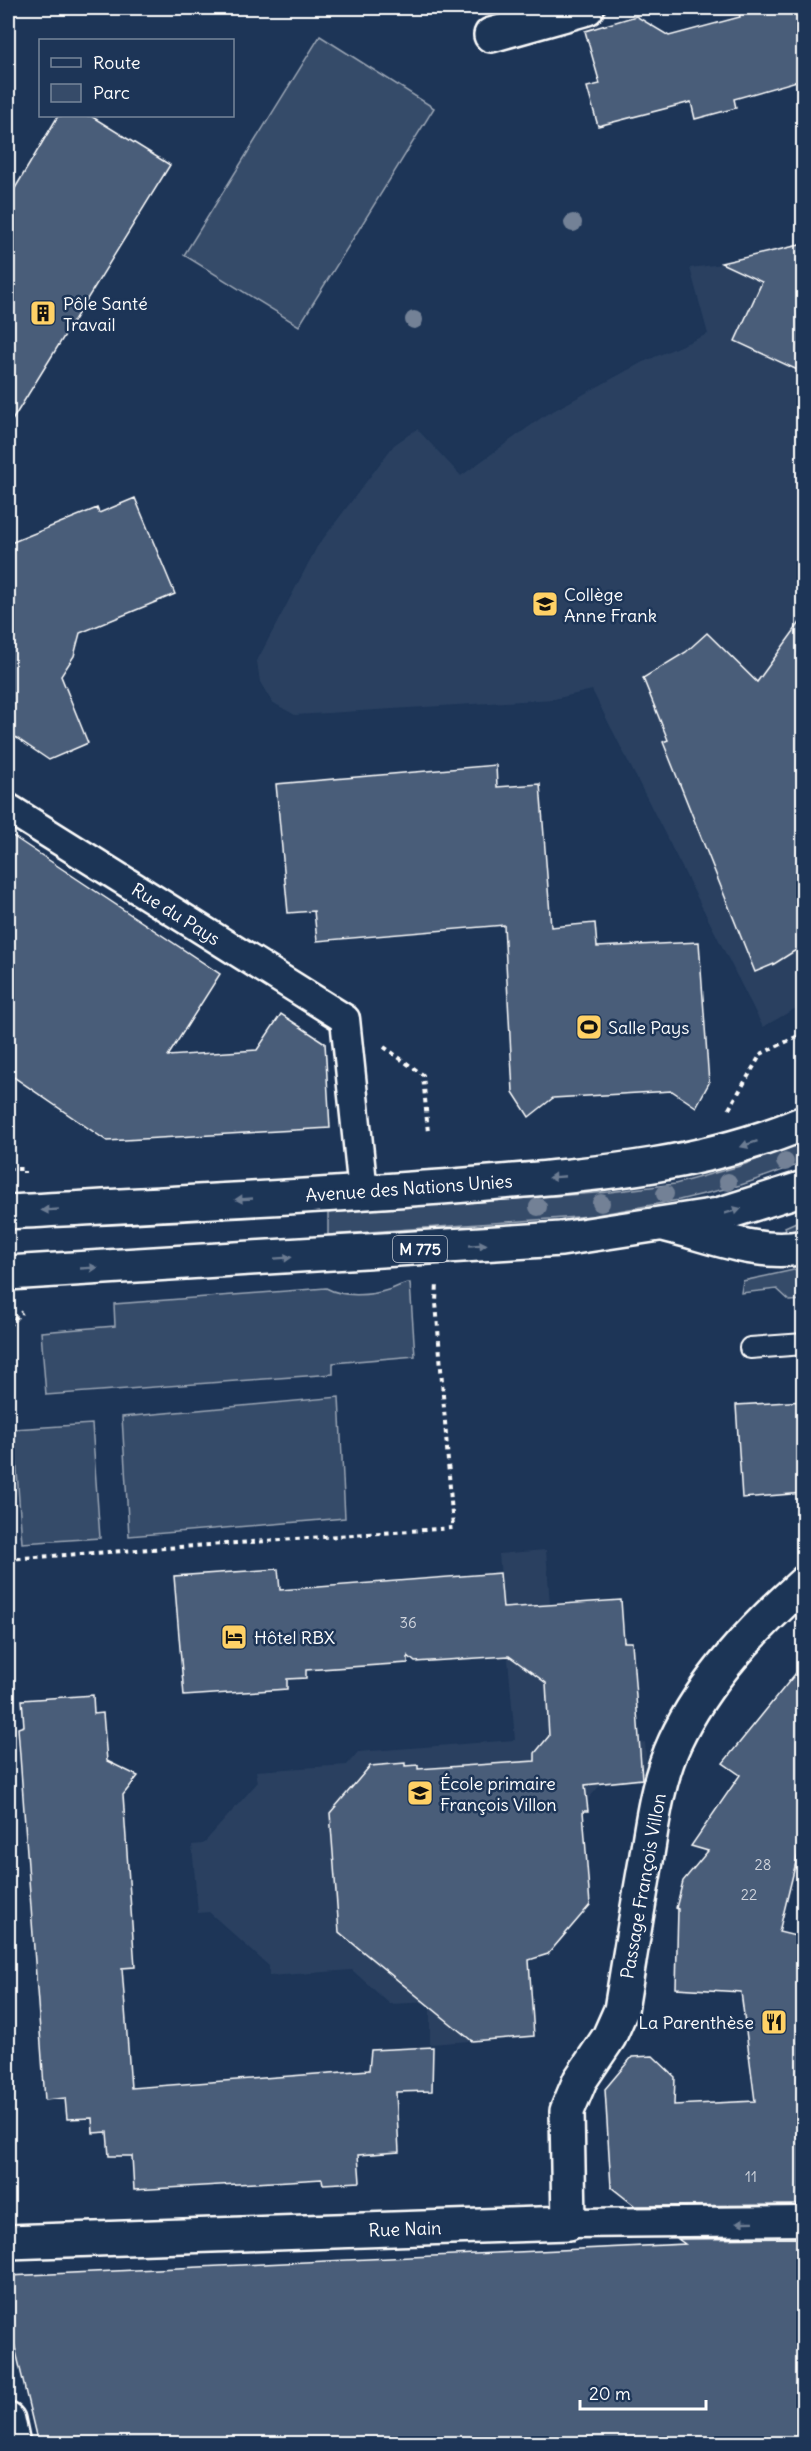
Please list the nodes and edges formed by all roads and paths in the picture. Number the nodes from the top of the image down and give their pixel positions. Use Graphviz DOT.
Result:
graph roads {
  1 [pos="587,8"];
  2 [pos="491,35"];
  3 [pos="8,808"];
  4 [pos="345,1019"];
  5 [pos="804,1123"];
  6 [pos="428,1133"];
  7 [pos="804,1188"];
  8 [pos="363,1192"];
  9 [pos="8,1212"];
  10 [pos="668,1224"];
  11 [pos="804,1247"];
  12 [pos="8,1273"];
  13 [pos="437,1283"];
  14 [pos="23,1311"];
  15 [pos="8,1326"];
  16 [pos="804,1344"];
  17 [pos="750,1348"];
  18 [pos="8,1559"];
  19 [pos="804,1582"];
  20 [pos="804,2221"];
  21 [pos="569,2223"];
  22 [pos="8,2242"];
  23 [pos="8,2420"];
  24 [pos="13,2444"];
  1 -- 2 [label="main road"];
  3 -- 4 [label="street, Rue du Pays"];
  4 -- 6 [label="path"];
  4 -- 8 [label="street"];
  5 -- 8 [label="main road, Avenue des Nations Unies, one-way"];
  10 -- 7 [label="main road, M 775, one-way"];
  8 -- 9 [label="main road, Avenue des Nations Unies, one-way"];
  10 -- 11 [label="main road"];
  12 -- 10 [label="main road, M 775, one-way"];
  13 -- 18 [label="path"];
  14 -- 15 [label="path"];
  16 -- 17 [label="lane"];
  19 -- 21 [label="main road, Passage François Villon"];
  20 -- 21 [label="street, Rue Nain, one-way"];
  21 -- 22 [label="main road, Rue Nain"];
  23 -- 24 [label="main road"];
}
